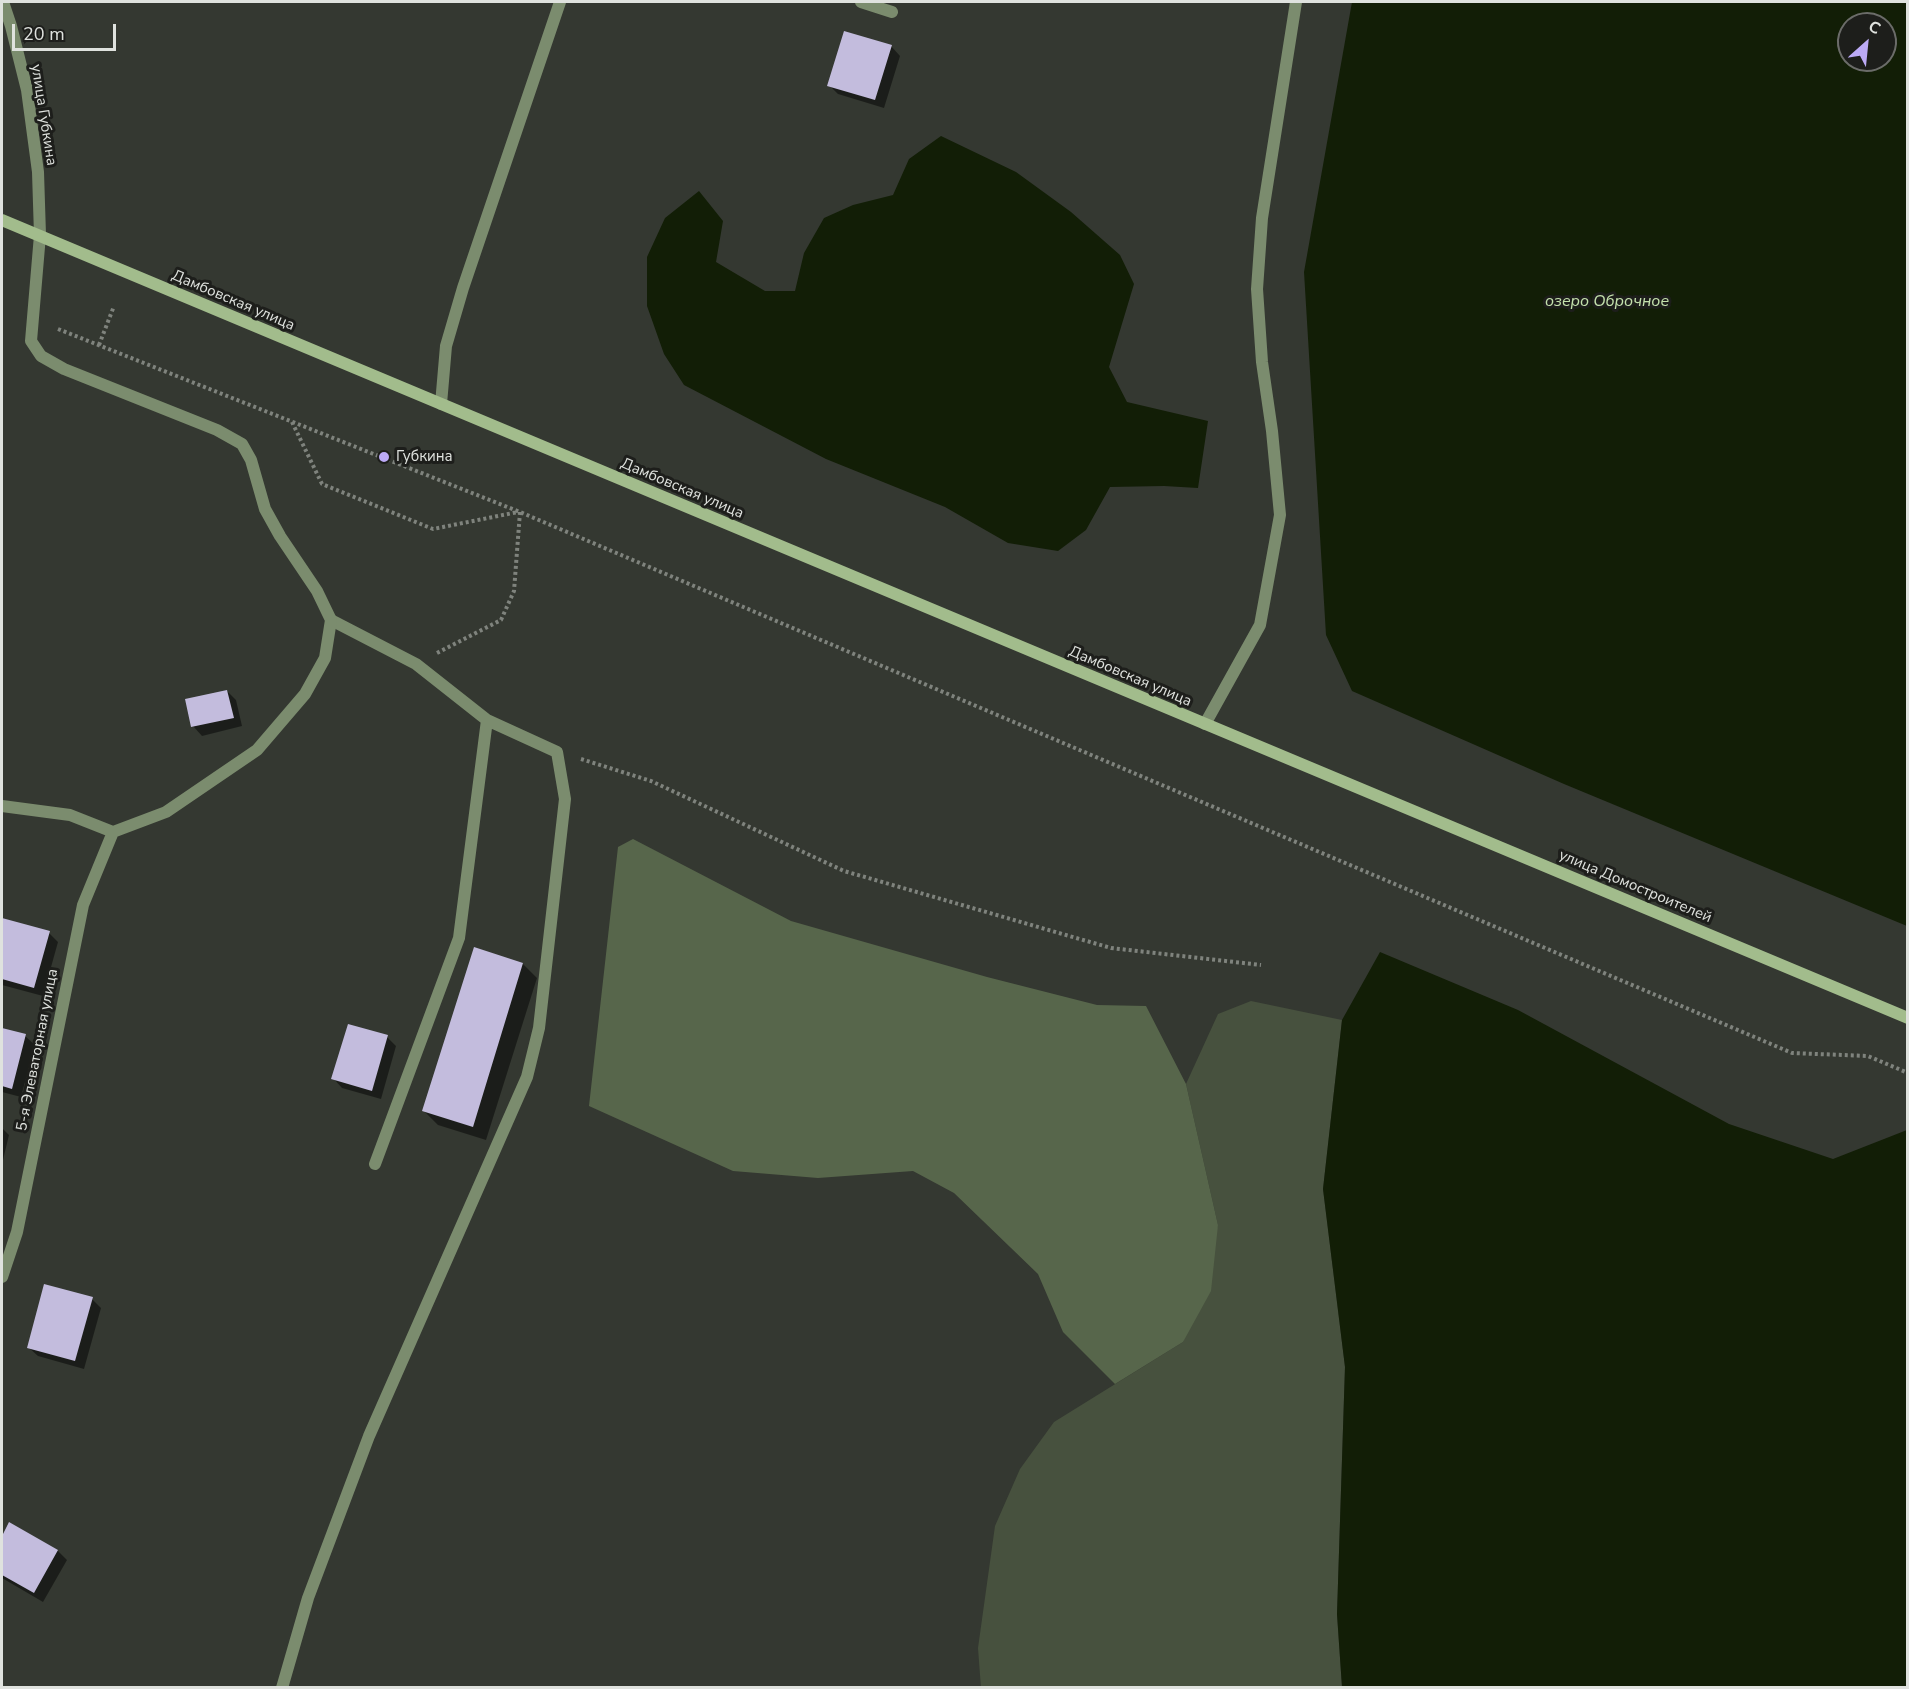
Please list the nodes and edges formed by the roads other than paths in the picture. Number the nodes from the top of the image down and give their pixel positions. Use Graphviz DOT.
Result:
graph roads {
  1 [pos="3,2"];
  2 [pos="560,2"];
  3 [pos="861,2"];
  4 [pos="1296,2"];
  5 [pos="892,12"];
  6 [pos="2,220"];
  7 [pos="40,235"];
  8 [pos="441,404"];
  9 [pos="331,620"];
  10 [pos="487,720"];
  11 [pos="1205,724"];
  12 [pos="1351,784"];
  13 [pos="2,806"];
  14 [pos="113,832"];
  15 [pos="1908,1018"];
  16 [pos="375,1164"];
  17 [pos="2,1277"];
  18 [pos="282,1688"];
  1 -- 7 [label="street, улица Губкина"];
  2 -- 8 [label="street"];
  3 -- 5 [label="street"];
  4 -- 11 [label="street"];
  6 -- 7 [label="main road, Дамбовская улица"];
  7 -- 8 [label="main road, Дамбовская улица"];
  7 -- 9 [label="street, улица Губкина"];
  8 -- 11 [label="main road, Дамбовская улица"];
  9 -- 10 [label="street"];
  9 -- 14 [label="street"];
  10 -- 16 [label="street"];
  10 -- 18 [label="street"];
  11 -- 12 [label="main road, Дамбовская улица"];
  12 -- 15 [label="main road, улица Домостроителей"];
  13 -- 14 [label="street"];
  14 -- 17 [label="street, 5-я Элеваторная улица"];
}
